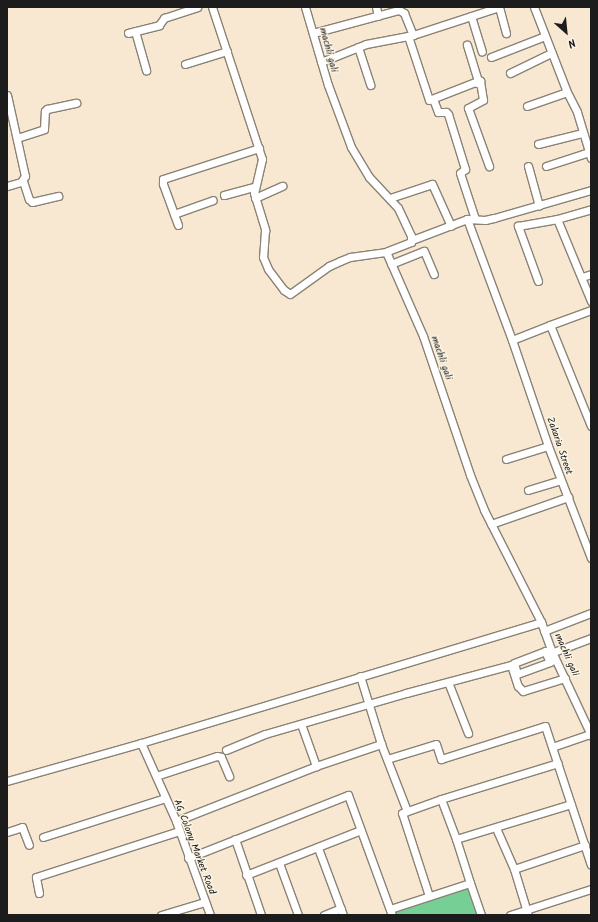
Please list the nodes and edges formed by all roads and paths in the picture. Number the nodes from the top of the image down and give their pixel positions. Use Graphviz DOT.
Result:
graph roads {
  1 [pos="197,7"];
  2 [pos="214,7"];
  3 [pos="305,7"];
  4 [pos="376,7"];
  5 [pos="499,7"];
  6 [pos="534,7"];
  7 [pos="378,16"];
  8 [pos="471,16"];
  9 [pos="136,31"];
  10 [pos="128,33"];
  11 [pos="313,33"];
  12 [pos="506,33"];
  13 [pos="411,36"];
  14 [pos="545,36"];
  15 [pos="467,45"];
  16 [pos="358,47"];
  17 [pos="227,51"];
  18 [pos="482,51"];
  19 [pos="552,53"];
  20 [pos="491,57"];
  21 [pos="321,62"];
  22 [pos="185,64"];
  23 [pos="146,70"];
  24 [pos="510,73"];
  25 [pos="477,83"];
  26 [pos="370,85"];
  27 [pos="567,92"];
  28 [pos="7,95"];
  29 [pos="433,99"];
  30 [pos="76,103"];
  31 [pos="527,106"];
  32 [pos="9,112"];
  33 [pos="582,133"];
  34 [pos="16,138"];
  35 [pos="538,144"];
  36 [pos="589,144"];
  37 [pos="259,148"];
  38 [pos="590,155"];
  39 [pos="489,166"];
  40 [pos="528,166"];
  41 [pos="546,166"];
  42 [pos="23,181"];
  43 [pos="7,186"];
  44 [pos="282,186"];
  45 [pos="254,187"];
  46 [pos="591,190"];
  47 [pos="224,195"];
  48 [pos="58,196"];
  49 [pos="255,198"];
  50 [pos="390,198"];
  51 [pos="213,200"];
  52 [pos="538,206"];
  53 [pos="591,209"];
  54 [pos="174,214"];
  55 [pos="466,219"];
  56 [pos="557,219"];
  57 [pos="475,220"];
  58 [pos="178,225"];
  59 [pos="451,226"];
  60 [pos="412,240"];
  61 [pos="387,252"];
  62 [pos="391,264"];
  63 [pos="434,274"];
  64 [pos="591,274"];
  65 [pos="582,277"];
  66 [pos="538,281"];
  67 [pos="591,301"];
  68 [pos="591,311"];
  69 [pos="550,326"];
  70 [pos="512,340"];
  71 [pos="591,426"];
  72 [pos="548,446"];
  73 [pos="506,459"];
  74 [pos="560,480"];
  75 [pos="528,490"];
  76 [pos="568,497"];
  77 [pos="491,524"];
  78 [pos="591,558"];
  79 [pos="591,612"];
  80 [pos="541,622"];
  81 [pos="544,631"];
  82 [pos="591,638"];
  83 [pos="550,653"];
  84 [pos="513,667"];
  85 [pos="360,676"];
  86 [pos="565,678"];
  87 [pos="448,682"];
  88 [pos="369,704"];
  89 [pos="301,724"];
  90 [pos="468,733"];
  91 [pos="591,734"];
  92 [pos="141,743"];
  93 [pos="381,744"];
  94 [pos="552,747"];
  95 [pos="226,750"];
  96 [pos="388,759"];
  97 [pos="558,763"];
  98 [pos="316,766"];
  99 [pos="156,776"];
  100 [pos="229,776"];
  101 [pos="7,781"];
  102 [pos="165,798"];
  103 [pos="441,799"];
  104 [pos="570,804"];
  105 [pos="407,811"];
  106 [pos="176,821"];
  107 [pos="496,828"];
  108 [pos="361,830"];
  109 [pos="179,831"];
  110 [pos="7,832"];
  111 [pos="43,837"];
  112 [pos="235,839"];
  113 [pos="456,839"];
  114 [pos="585,845"];
  115 [pos="29,846"];
  116 [pos="318,848"];
  117 [pos="188,858"];
  118 [pos="279,863"];
  119 [pos="591,865"];
  120 [pos="514,869"];
  121 [pos="246,875"];
  122 [pos="470,883"];
  123 [pos="591,889"];
  124 [pos="39,893"];
  125 [pos="429,896"];
  126 [pos="205,902"];
  127 [pos="342,912"];
  128 [pos="391,912"];
  129 [pos="527,912"];
  130 [pos="161,915"];
  131 [pos="210,915"];
  132 [pos="261,915"];
  133 [pos="298,915"];
  134 [pos="324,915"];
  135 [pos="481,915"];
  136 [pos="510,915"];
  1 -- 9 [label="street"];
  2 -- 17 [label="street"];
  3 -- 11 [label="street, machli gali"];
  4 -- 7 [label="street"];
  5 -- 8 [label="street"];
  5 -- 12 [label="street"];
  6 -- 14 [label="street"];
  7 -- 11 [label="street"];
  7 -- 13 [label="street"];
  8 -- 13 [label="street"];
  8 -- 18 [label="street"];
  9 -- 10 [label="street"];
  9 -- 23 [label="street"];
  11 -- 21 [label="street, machli gali"];
  13 -- 16 [label="street"];
  13 -- 29 [label="street"];
  14 -- 19 [label="street"];
  14 -- 20 [label="street"];
  15 -- 25 [label="street"];
  16 -- 21 [label="street"];
  16 -- 26 [label="street"];
  17 -- 22 [label="street"];
  17 -- 37 [label="street"];
  19 -- 24 [label="street"];
  19 -- 27 [label="street"];
  21 -- 50 [label="street, machli gali"];
  25 -- 29 [label="street"];
  25 -- 39 [label="street"];
  27 -- 31 [label="street"];
  27 -- 33 [label="street"];
  28 -- 32 [label="street"];
  29 -- 57 [label="street"];
  30 -- 34 [label="street"];
  32 -- 34 [label="street"];
  33 -- 35 [label="street"];
  33 -- 36 [label="street"];
  34 -- 42 [label="street"];
  36 -- 38 [label="street"];
  37 -- 45 [label="street"];
  37 -- 54 [label="street"];
  38 -- 41 [label="street"];
  40 -- 52 [label="street"];
  42 -- 43 [label="street"];
  42 -- 48 [label="street"];
  44 -- 49 [label="street"];
  45 -- 47 [label="street"];
  45 -- 49 [label="street"];
  46 -- 52 [label="street"];
  49 -- 61 [label="street"];
  50 -- 59 [label="street"];
  50 -- 60 [label="street, machli gali"];
  51 -- 54 [label="street"];
  52 -- 57 [label="street"];
  53 -- 56 [label="street"];
  54 -- 58 [label="street"];
  55 -- 57 [label="street"];
  55 -- 59 [label="street"];
  55 -- 70 [label="street, Zakaria Street"];
  56 -- 65 [label="street"];
  56 -- 66 [label="street"];
  59 -- 60 [label="street"];
  60 -- 61 [label="street"];
  61 -- 62 [label="street, machli gali"];
  62 -- 63 [label="street"];
  62 -- 77 [label="street, machli gali"];
  64 -- 65 [label="street"];
  65 -- 67 [label="street"];
  68 -- 69 [label="street"];
  69 -- 70 [label="street"];
  69 -- 71 [label="street"];
  70 -- 72 [label="street, Zakaria Street"];
  72 -- 73 [label="street"];
  72 -- 74 [label="street, Zakaria Street"];
  74 -- 75 [label="street"];
  74 -- 76 [label="street, Zakaria Street"];
  76 -- 77 [label="street"];
  76 -- 78 [label="street, Zakaria Street"];
  77 -- 80 [label="street, machli gali"];
  79 -- 81 [label="street"];
  80 -- 81 [label="street, machli gali"];
  80 -- 85 [label="street"];
  81 -- 83 [label="street, machli gali"];
  82 -- 83 [label="street"];
  83 -- 84 [label="street"];
  83 -- 84 [label="street"];
  83 -- 86 [label="street, machli gali"];
  84 -- 86 [label="street"];
  84 -- 87 [label="street"];
  85 -- 88 [label="street"];
  85 -- 92 [label="street"];
  86 -- 91 [label="street, machli gali"];
  87 -- 88 [label="street"];
  87 -- 90 [label="street"];
  88 -- 89 [label="street"];
  88 -- 93 [label="street"];
  89 -- 95 [label="street"];
  89 -- 98 [label="street"];
  91 -- 94 [label="street"];
  92 -- 99 [label="street, AG Colony Market Road"];
  92 -- 101 [label="street"];
  93 -- 96 [label="street"];
  93 -- 98 [label="street"];
  94 -- 96 [label="street"];
  94 -- 97 [label="street"];
  96 -- 105 [label="street"];
  97 -- 103 [label="street"];
  97 -- 104 [label="street"];
  98 -- 106 [label="street"];
  99 -- 100 [label="street"];
  99 -- 102 [label="street, AG Colony Market Road"];
  102 -- 106 [label="street, AG Colony Market Road"];
  102 -- 111 [label="street"];
  103 -- 105 [label="street"];
  103 -- 113 [label="street"];
  104 -- 107 [label="street"];
  104 -- 114 [label="street"];
  105 -- 125 [label="street"];
  106 -- 109 [label="street, AG Colony Market Road"];
  107 -- 113 [label="street"];
  107 -- 120 [label="street"];
  108 -- 112 [label="street"];
  108 -- 116 [label="street"];
  108 -- 128 [label="street"];
  109 -- 117 [label="street, AG Colony Market Road"];
  109 -- 124 [label="street"];
  110 -- 115 [label="street"];
  112 -- 117 [label="street"];
  112 -- 121 [label="street"];
  113 -- 122 [label="street"];
  114 -- 119 [label="street"];
  114 -- 120 [label="street"];
  116 -- 118 [label="street"];
  116 -- 127 [label="street"];
  117 -- 126 [label="street, AG Colony Market Road"];
  118 -- 121 [label="street"];
  118 -- 133 [label="street"];
  120 -- 129 [label="street"];
  121 -- 132 [label="street"];
  122 -- 125 [label="street"];
  122 -- 135 [label="street"];
  123 -- 129 [label="street"];
  125 -- 128 [label="street"];
  126 -- 130 [label="street"];
  126 -- 131 [label="street, AG Colony Market Road"];
  127 -- 134 [label="street"];
  129 -- 136 [label="street"];
}
